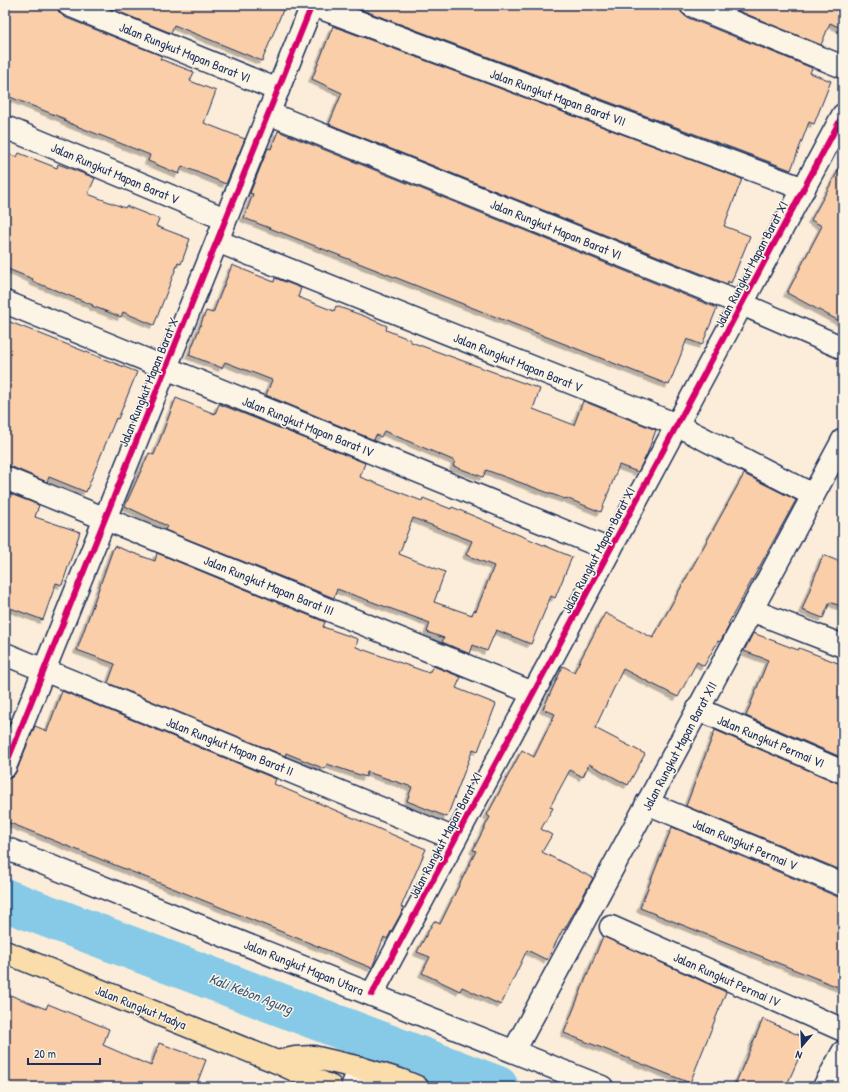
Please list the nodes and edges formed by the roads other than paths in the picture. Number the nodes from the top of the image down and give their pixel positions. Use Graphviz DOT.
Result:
graph roads {
  1 [pos="69,5"];
  2 [pos="312,5"];
  3 [pos="691,5"];
  4 [pos="843,67"];
  5 [pos="278,90"];
  6 [pos="268,114"];
  7 [pos="843,115"];
  8 [pos="5,127"];
  9 [pos="804,188"];
  10 [pos="226,220"];
  11 [pos="217,241"];
  12 [pos="5,302"];
  13 [pos="742,304"];
  14 [pos="843,348"];
  15 [pos="166,368"];
  16 [pos="677,425"];
  17 [pos="843,440"];
  18 [pos="5,478"];
  19 [pos="813,495"];
  20 [pos="105,518"];
  21 [pos="610,550"];
  22 [pos="751,610"];
  23 [pos="843,646"];
  24 [pos="5,654"];
  25 [pos="44,670"];
  26 [pos="533,694"];
  27 [pos="698,709"];
  28 [pos="5,767"];
  29 [pos="843,772"];
  30 [pos="647,803"];
  31 [pos="455,839"];
  32 [pos="5,848"];
  33 [pos="843,885"];
  34 [pos="611,928"];
  35 [pos="5,952"];
  36 [pos="372,994"];
  37 [pos="843,1030"];
  38 [pos="514,1051"];
  39 [pos="843,1052"];
  40 [pos="277,1062"];
  41 [pos="356,1078"];
  42 [pos="405,1085"];
  43 [pos="330,1087"];
  44 [pos="602,1087"];
  45 [pos="824,1087"];
  1 -- 5 [label="street, Jalan Rungkut Mapan Barat VI"];
  2 -- 5 [label="street, Jalan Rungkut Mapan Barat X"];
  2 -- 9 [label="street, Jalan Rungkut Mapan Barat VII"];
  3 -- 4 [label="street"];
  5 -- 6 [label="street, Jalan Rungkut Mapan Barat X"];
  6 -- 10 [label="street, Jalan Rungkut Mapan Barat X"];
  6 -- 13 [label="street, Jalan Rungkut Mapan Barat VI"];
  7 -- 9 [label="street, Jalan Rungkut Mapan Barat XI"];
  8 -- 10 [label="street, Jalan Rungkut Mapan Barat V"];
  9 -- 13 [label="street, Jalan Rungkut Mapan Barat XI"];
  10 -- 11 [label="street, Jalan Rungkut Mapan Barat X"];
  11 -- 15 [label="street, Jalan Rungkut Mapan Barat X"];
  11 -- 16 [label="street, Jalan Rungkut Mapan Barat V"];
  12 -- 15 [label="street, Jalan Rungkut Mapan Barat IV"];
  13 -- 14 [label="street, Jalan Rungkut Mapan Barat VI"];
  13 -- 16 [label="street, Jalan Rungkut Mapan Barat XI"];
  15 -- 20 [label="street, Jalan Rungkut Mapan Barat X"];
  15 -- 21 [label="street, Jalan Rungkut Mapan Barat IV"];
  16 -- 19 [label="street, Jalan Rungkut Mapan Barat V"];
  16 -- 21 [label="street, Jalan Rungkut Mapan Barat XI"];
  17 -- 19 [label="street, Jalan Rungkut Mapan Barat XII"];
  18 -- 20 [label="street, Jalan Rungkut Mapan Barat III"];
  19 -- 22 [label="street, Jalan Rungkut Mapan Barat XII"];
  20 -- 25 [label="street, Jalan Rungkut Mapan Barat X"];
  20 -- 26 [label="street, Jalan Rungkut Mapan Barat III"];
  21 -- 26 [label="street, Jalan Rungkut Mapan Barat XI"];
  22 -- 23 [label="street"];
  22 -- 27 [label="street, Jalan Rungkut Mapan Barat XII"];
  24 -- 25 [label="street, Jalan Rungkut Mapan Barat II"];
  25 -- 28 [label="street, Jalan Rungkut Mapan Barat X"];
  25 -- 31 [label="street, Jalan Rungkut Mapan Barat II"];
  26 -- 31 [label="street, Jalan Rungkut Mapan Barat XI"];
  27 -- 29 [label="street, Jalan Rungkut Permai VI"];
  27 -- 30 [label="street, Jalan Rungkut Mapan Barat XII"];
  30 -- 33 [label="street, Jalan Rungkut Permai V"];
  30 -- 38 [label="street, Jalan Rungkut Mapan Barat XII"];
  31 -- 36 [label="street, Jalan Rungkut Mapan Barat XI"];
  32 -- 36 [label="street, Jalan Rungkut Mapan Utara"];
  34 -- 37 [label="street, Jalan Rungkut Permai IV"];
  35 -- 40 [label="main road, Jalan Rungkut Madya"];
  36 -- 38 [label="street, Jalan Rungkut Mapan Utara"];
  38 -- 44 [label="street, Jalan Rungkut Mapan Utara"];
  39 -- 45 [label="street"];
  40 -- 41 [label="main road"];
  40 -- 43 [label="main road, Jalan Rungkut Madya"];
  41 -- 42 [label="main road"];
}
